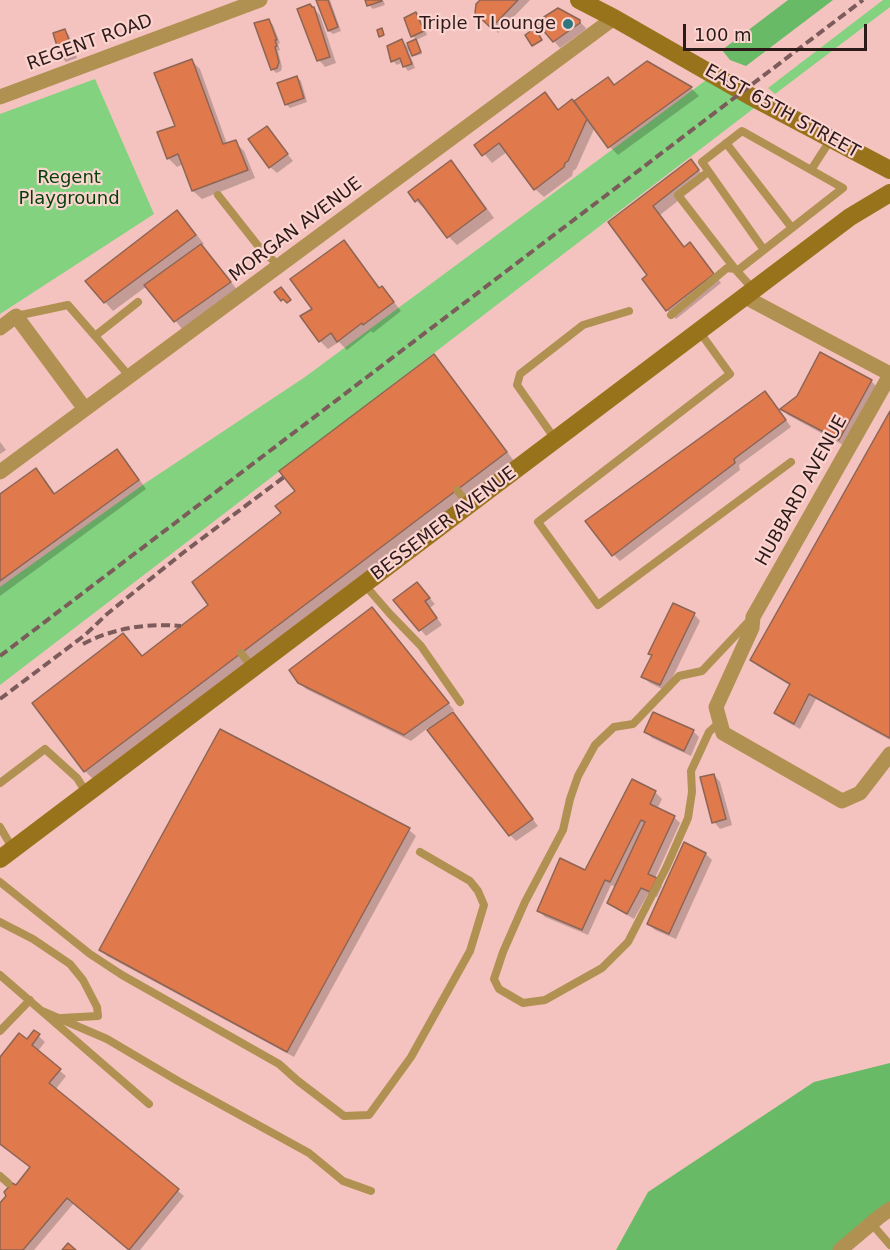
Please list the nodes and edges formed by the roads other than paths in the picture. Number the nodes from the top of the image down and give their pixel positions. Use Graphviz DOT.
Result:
graph roads {
  1 [pos="218,0"];
  2 [pos="260,0"];
  3 [pos="579,0"];
  4 [pos="235,10"];
  5 [pos="614,18"];
  6 [pos="0,97"];
  7 [pos="831,139"];
  8 [pos="726,143"];
  9 [pos="812,170"];
  10 [pos="890,170"];
  11 [pos="708,172"];
  12 [pos="890,193"];
  13 [pos="218,195"];
  14 [pos="792,228"];
  15 [pos="764,250"];
  16 [pos="280,266"];
  17 [pos="736,270"];
  18 [pos="749,294"];
  19 [pos="138,302"];
  20 [pos="629,311"];
  21 [pos="671,315"];
  22 [pos="16,316"];
  23 [pos="0,328"];
  24 [pos="699,331"];
  25 [pos="95,336"];
  26 [pos="890,374"];
  27 [pos="130,377"];
  28 [pos="85,410"];
  29 [pos="556,440"];
  30 [pos="791,462"];
  31 [pos="0,472"];
  32 [pos="457,490"];
  33 [pos="469,505"];
  34 [pos="364,584"];
  35 [pos="753,623"];
  36 [pos="241,653"];
  37 [pos="252,669"];
  38 [pos="460,702"];
  39 [pos="720,722"];
  40 [pos="890,754"];
  41 [pos="0,783"];
  42 [pos="87,794"];
  43 [pos="0,827"];
  44 [pos="420,852"];
  45 [pos="7,854"];
  46 [pos="0,882"];
  47 [pos="0,922"];
  48 [pos="0,975"];
  49 [pos="30,1000"];
  50 [pos="42,1011"];
  51 [pos="58,1018"];
  52 [pos="0,1031"];
  53 [pos="149,1104"];
  54 [pos="0,1176"];
  55 [pos="8,1183"];
  56 [pos="370,1191"];
  57 [pos="890,1209"];
  58 [pos="871,1223"];
  59 [pos="890,1245"];
  60 [pos="840,1250"];
  1 -- 4 [label="street"];
  2 -- 4 [label="street, REGENT ROAD"];
  3 -- 5 [label="street, EAST 65TH STREET"];
  4 -- 6 [label="street, REGENT ROAD"];
  5 -- 7 [label="street, EAST 65TH STREET"];
  5 -- 16 [label="street, MORGAN AVENUE"];
  7 -- 9 [label="lane"];
  7 -- 10 [label="street, EAST 65TH STREET"];
  8 -- 9 [label="lane"];
  8 -- 11 [label="lane"];
  8 -- 14 [label="lane"];
  9 -- 14 [label="lane"];
  11 -- 15 [label="lane"];
  11 -- 17 [label="lane"];
  12 -- 18 [label="street, BESSEMER AVENUE"];
  13 -- 16 [label="lane"];
  14 -- 15 [label="lane"];
  15 -- 17 [label="lane"];
  16 -- 27 [label="street, MORGAN AVENUE"];
  17 -- 18 [label="lane"];
  17 -- 21 [label="lane"];
  18 -- 24 [label="street, BESSEMER AVENUE"];
  18 -- 26 [label="street"];
  19 -- 25 [label="lane"];
  20 -- 29 [label="lane"];
  22 -- 23 [label="street"];
  22 -- 25 [label="lane"];
  22 -- 28 [label="street"];
  24 -- 29 [label="street, BESSEMER AVENUE"];
  24 -- 30 [label="lane"];
  25 -- 27 [label="lane"];
  26 -- 35 [label="street, HUBBARD AVENUE"];
  27 -- 28 [label="street, MORGAN AVENUE"];
  28 -- 31 [label="street, MORGAN AVENUE"];
  29 -- 33 [label="street, BESSEMER AVENUE"];
  32 -- 33 [label="lane"];
  33 -- 34 [label="street, BESSEMER AVENUE"];
  34 -- 37 [label="street, BESSEMER AVENUE"];
  34 -- 38 [label="lane"];
  35 -- 39 [label="street, HUBBARD AVENUE"];
  35 -- 39 [label="lane"];
  36 -- 37 [label="lane"];
  37 -- 42 [label="street, BESSEMER AVENUE"];
  39 -- 40 [label="street"];
  41 -- 42 [label="lane"];
  42 -- 45 [label="street, BESSEMER AVENUE"];
  43 -- 45 [label="lane"];
  44 -- 46 [label="lane"];
  47 -- 51 [label="lane"];
  48 -- 49 [label="lane"];
  49 -- 50 [label="lane"];
  49 -- 52 [label="lane"];
  50 -- 51 [label="lane"];
  50 -- 53 [label="lane"];
  51 -- 56 [label="lane"];
  54 -- 55 [label="lane"];
  57 -- 58 [label="street"];
  58 -- 59 [label="lane"];
  58 -- 60 [label="street"];
}
